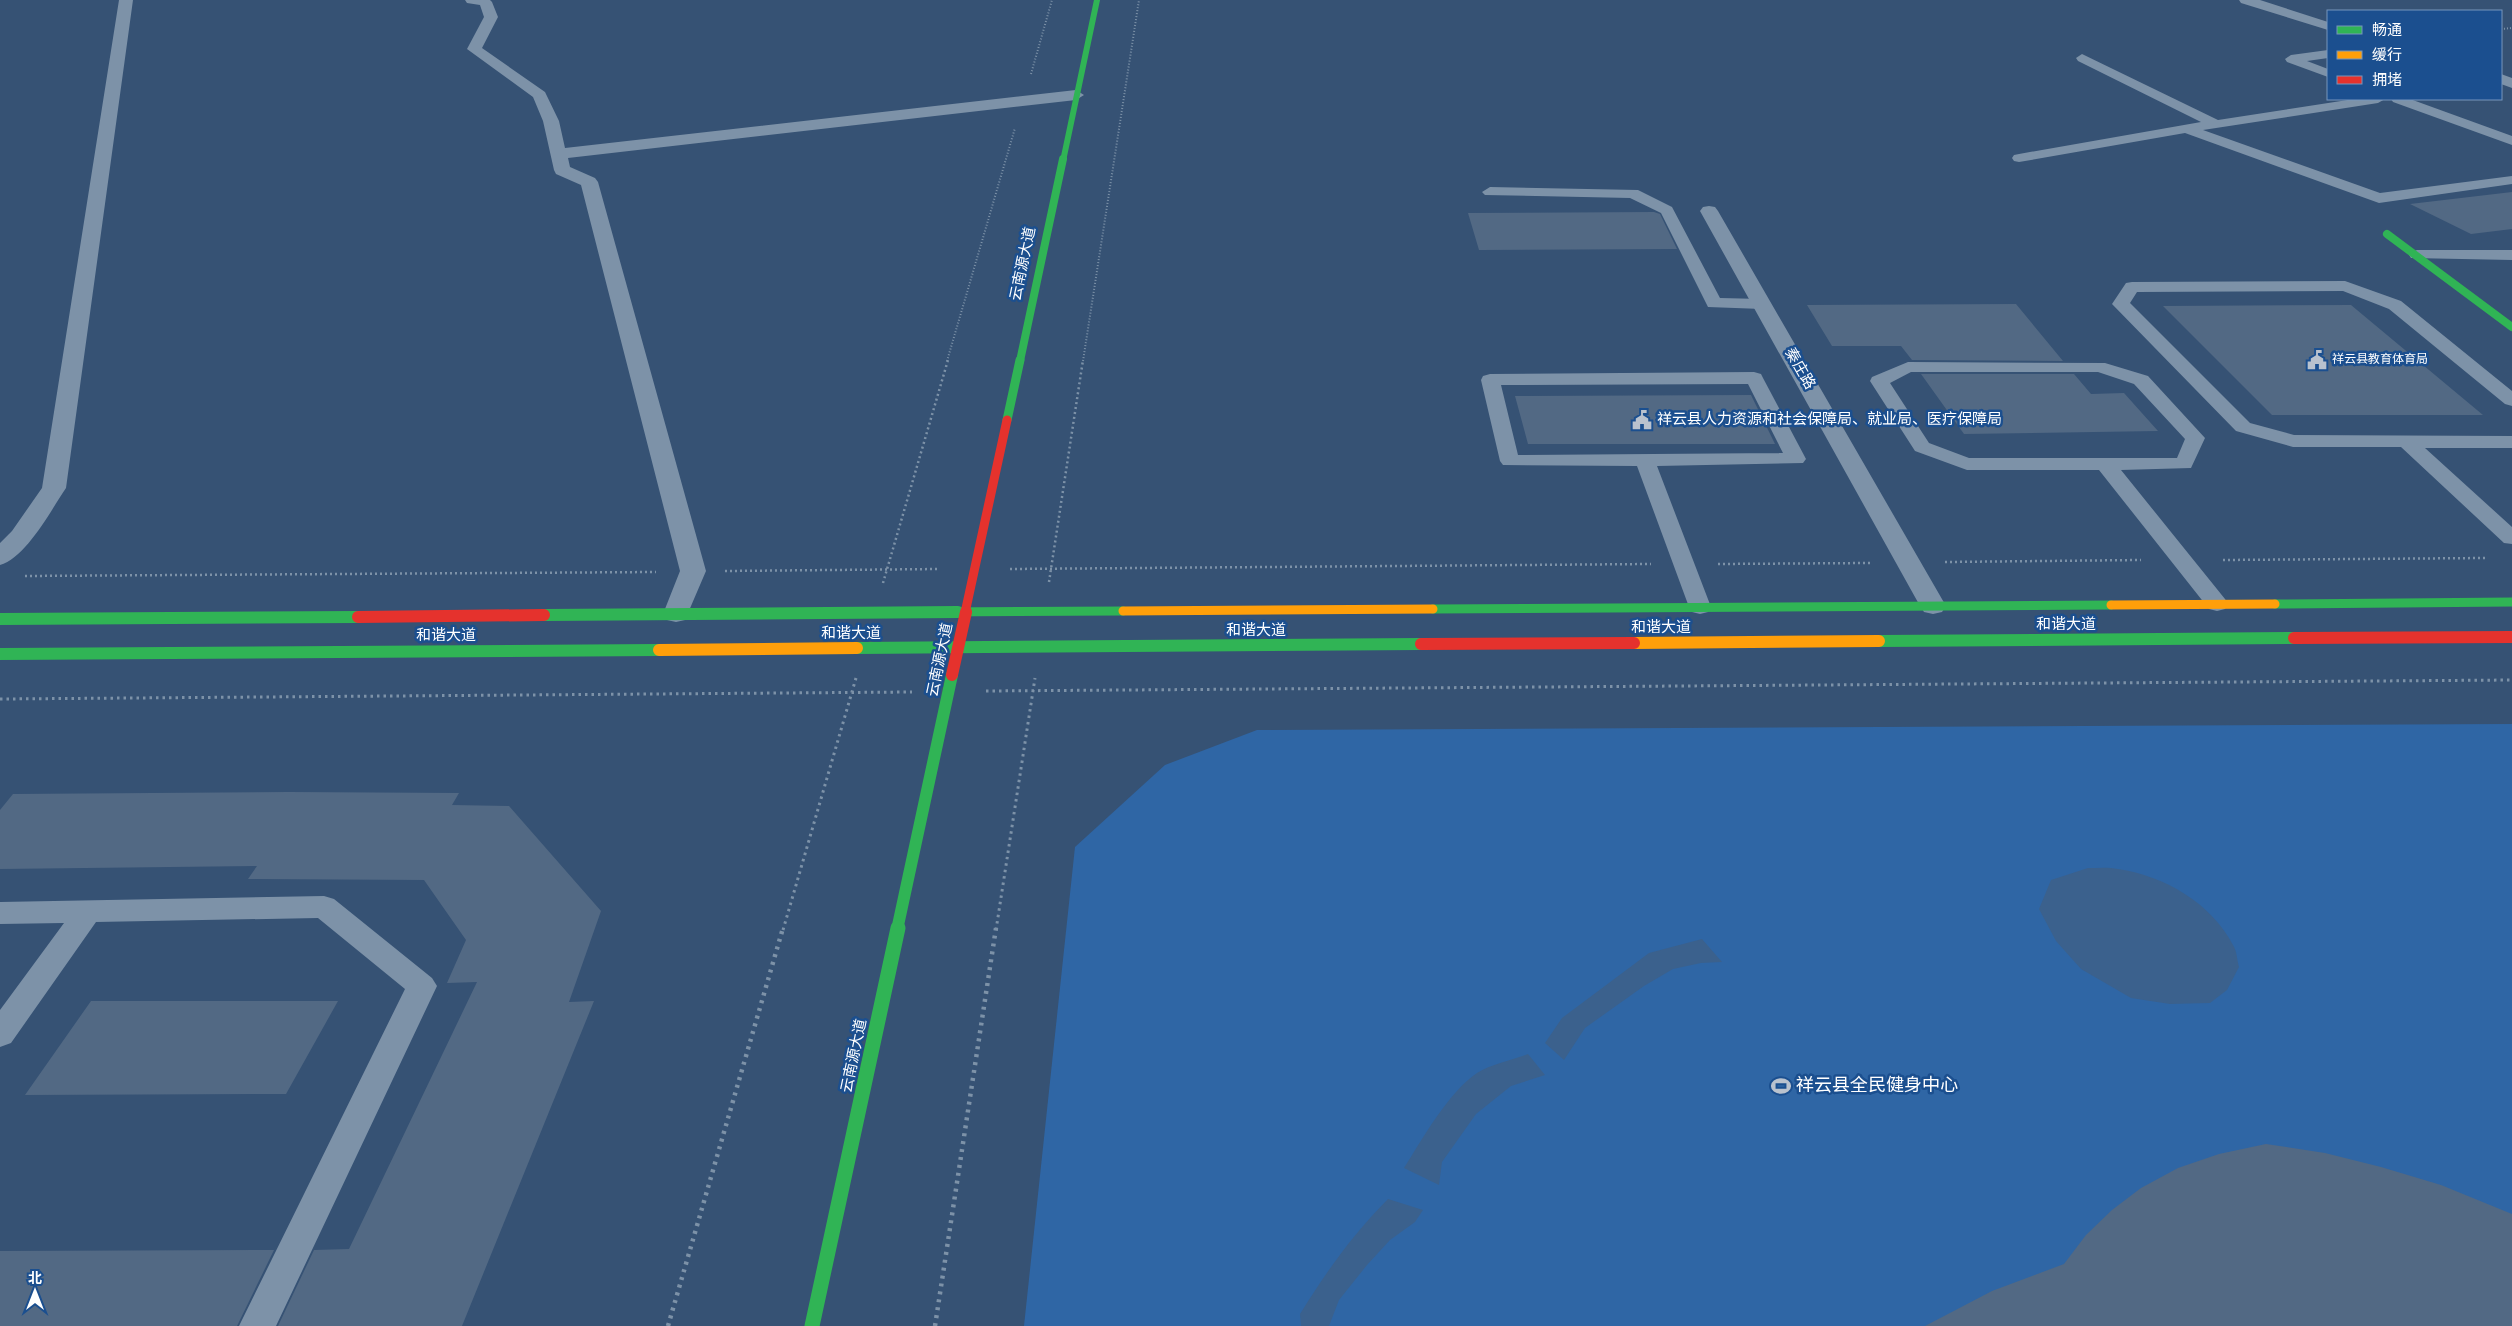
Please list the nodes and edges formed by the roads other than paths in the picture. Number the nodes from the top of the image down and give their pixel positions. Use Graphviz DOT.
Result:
graph roads {
  1 [pos="126,0"];
  2 [pos="472,0"];
  3 [pos="1097,0"];
  4 [pos="2246,0"];
  5 [pos="2327,26"];
  6 [pos="2327,54"];
  7 [pos="2082,58"];
  8 [pos="2327,73"];
  9 [pos="1076,95"];
  10 [pos="2371,100"];
  11 [pos="2401,100"];
  12 [pos="2215,124"];
  13 [pos="2186,129"];
  14 [pos="2512,141"];
  15 [pos="558,154"];
  16 [pos="2020,158"];
  17 [pos="2512,180"];
  18 [pos="1490,192"];
  19 [pos="1709,210"];
  20 [pos="2387,234"];
  21 [pos="2512,255"];
  22 [pos="2416,256"];
  23 [pos="1762,304"];
  24 [pos="2512,327"];
  25 [pos="2512,400"];
  26 [pos="2512,442"];
  27 [pos="2408,443"];
  28 [pos="1645,460"];
  29 [pos="2106,465"];
  30 [pos="2512,538"];
  31 [pos="0,557"];
  32 [pos="2512,602"];
  33 [pos="2217,604"];
  34 [pos="1934,606"];
  35 [pos="1700,607"];
  36 [pos="967,612"];
  37 [pos="676,614"];
  38 [pos="0,619"];
  39 [pos="2512,637"];
  40 [pos="959,648"];
  41 [pos="0,654"];
  42 [pos="88,911"];
  43 [pos="0,913"];
  44 [pos="0,1034"];
  45 [pos="257,1326"];
  46 [pos="812,1326"];
  1 -- 31 [label="street"];
  2 -- 15 [label="street"];
  3 -- 9 [label="main road, 云南源大道"];
  4 -- 5 [label="street"];
  6 -- 8 [label="lane"];
  7 -- 12 [label="lane"];
  9 -- 15 [label="street"];
  9 -- 36 [label="main road, 云南源大道"];
  10 -- 12 [label="lane"];
  11 -- 14 [label="lane"];
  12 -- 13 [label="lane"];
  13 -- 16 [label="lane"];
  13 -- 17 [label="lane"];
  15 -- 37 [label="street"];
  18 -- 23 [label="lane"];
  19 -- 23 [label="street, 秦庄路"];
  20 -- 22 [label="main road"];
  21 -- 22 [label="lane"];
  22 -- 24 [label="main road"];
  23 -- 34 [label="street, 秦庄路"];
  25 -- 27 [label="lane"];
  26 -- 27 [label="lane"];
  27 -- 30 [label="lane"];
  28 -- 28 [label="lane"];
  28 -- 35 [label="lane"];
  29 -- 29 [label="lane"];
  29 -- 33 [label="lane"];
  32 -- 33 [label="main road, 和谐大道"];
  33 -- 34 [label="main road, 和谐大道"];
  34 -- 35 [label="main road, 和谐大道"];
  35 -- 36 [label="main road, 和谐大道"];
  36 -- 37 [label="main road, 和谐大道"];
  36 -- 40 [label="main road, 云南源大道"];
  37 -- 38 [label="main road, 和谐大道"];
  39 -- 40 [label="main road, 和谐大道"];
  40 -- 41 [label="main road, 和谐大道"];
  40 -- 46 [label="main road, 云南源大道"];
  42 -- 43 [label="lane"];
  42 -- 44 [label="lane"];
  42 -- 45 [label="lane"];
}
